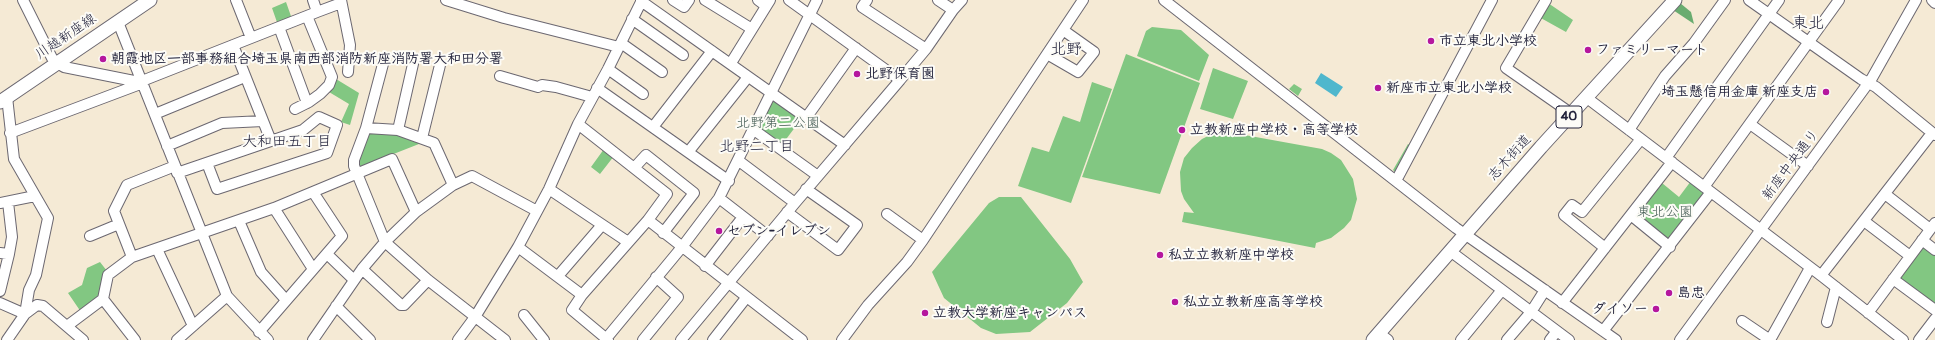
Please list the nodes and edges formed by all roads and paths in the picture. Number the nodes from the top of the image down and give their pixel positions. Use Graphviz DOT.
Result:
graph roads {
  1 [pos="24,0"];
  2 [pos="150,0"];
  3 [pos="236,0"];
  4 [pos="313,0"];
  5 [pos="446,0"];
  6 [pos="673,0"];
  7 [pos="689,0"];
  8 [pos="705,0"];
  9 [pos="789,0"];
  10 [pos="817,0"];
  11 [pos="867,0"];
  12 [pos="938,0"];
  13 [pos="962,0"];
  14 [pos="1164,0"];
  15 [pos="1492,0"];
  16 [pos="1546,0"];
  17 [pos="1675,0"];
  18 [pos="1725,0"];
  19 [pos="1749,0"];
  20 [pos="1779,0"];
  21 [pos="1839,0"];
  22 [pos="1916,0"];
  23 [pos="1932,0"];
  24 [pos="641,1"];
  25 [pos="341,2"];
  26 [pos="765,2"];
  27 [pos="1078,2"];
  28 [pos="1935,3"];
  29 [pos="953,10"];
  30 [pos="317,12"];
  31 [pos="810,14"];
  32 [pos="1770,14"];
  33 [pos="307,16"];
  34 [pos="632,19"];
  35 [pos="118,22"];
  36 [pos="279,27"];
  37 [pos="752,29"];
  38 [pos="1063,30"];
  39 [pos="251,38"];
  40 [pos="1809,42"];
  41 [pos="233,45"];
  42 [pos="620,45"];
  43 [pos="856,48"];
  44 [pos="926,49"];
  45 [pos="712,51"];
  46 [pos="1047,54"];
  47 [pos="683,55"];
  48 [pos="57,63"];
  49 [pos="730,63"];
  50 [pos="383,64"];
  51 [pos="413,64"];
  52 [pos="440,65"];
  53 [pos="608,69"];
  54 [pos="348,72"];
  55 [pos="662,72"];
  56 [pos="500,76"];
  57 [pos="245,77"];
  58 [pos="748,77"];
  59 [pos="900,80"];
  60 [pos="142,82"];
  61 [pos="1868,83"];
  62 [pos="595,92"];
  63 [pos="771,93"];
  64 [pos="643,94"];
  65 [pos="1587,98"];
  66 [pos="3,99"];
  67 [pos="307,103"];
  68 [pos="295,109"];
  69 [pos="155,114"];
  70 [pos="1572,114"];
  71 [pos="806,118"];
  72 [pos="263,121"];
  73 [pos="578,124"];
  74 [pos="1750,124"];
  75 [pos="653,126"];
  76 [pos="366,128"];
  77 [pos="398,130"];
  78 [pos="754,130"];
  79 [pos="1629,130"];
  80 [pos="10,132"];
  81 [pos="1934,134"];
  82 [pos="422,138"];
  83 [pos="1641,139"];
  84 [pos="271,141"];
  85 [pos="845,145"];
  86 [pos="167,146"];
  87 [pos="689,151"];
  88 [pos="1669,160"];
  89 [pos="739,161"];
  90 [pos="207,163"];
  91 [pos="1808,166"];
  92 [pos="634,168"];
  93 [pos="176,169"];
  94 [pos="356,173"];
  95 [pos="818,176"];
  96 [pos="729,181"];
  97 [pos="1396,181"];
  98 [pos="452,185"];
  99 [pos="549,190"];
  100 [pos="806,190"];
  101 [pos="1707,190"];
  102 [pos="313,192"];
  103 [pos="1885,194"];
  104 [pos="35,196"];
  105 [pos="719,198"];
  106 [pos="4,202"];
  107 [pos="795,202"];
  108 [pos="274,208"];
  109 [pos="537,211"];
  110 [pos="416,212"];
  111 [pos="787,212"];
  112 [pos="887,214"];
  113 [pos="1632,216"];
  114 [pos="743,217"];
  115 [pos="648,220"];
  116 [pos="239,221"];
  117 [pos="1864,221"];
  118 [pos="119,224"];
  119 [pos="602,225"];
  120 [pos="1933,226"];
  121 [pos="1760,230"];
  122 [pos="200,233"];
  123 [pos="663,233"];
  124 [pos="1464,234"];
  125 [pos="90,236"];
  126 [pos="768,236"];
  127 [pos="923,240"];
  128 [pos="1922,240"];
  129 [pos="385,242"];
  130 [pos="628,242"];
  131 [pos="518,246"];
  132 [pos="1670,246"];
  133 [pos="682,247"];
  134 [pos="1605,248"];
  135 [pos="156,249"];
  136 [pos="1935,250"];
  137 [pos="1450,251"];
  138 [pos="4,253"];
  139 [pos="327,254"];
  140 [pos="1910,256"];
  141 [pos="132,258"];
  142 [pos="705,266"];
  143 [pos="1810,268"];
  144 [pos="313,269"];
  145 [pos="362,269"];
  146 [pos="558,276"];
  147 [pos="656,277"];
  148 [pos="1823,277"];
  149 [pos="1893,279"];
  150 [pos="354,280"];
  151 [pos="428,280"];
  152 [pos="728,284"];
  153 [pos="1836,287"];
  154 [pos="1502,290"];
  155 [pos="1545,290"];
  156 [pos="0,291"];
  157 [pos="582,295"];
  158 [pos="227,296"];
  159 [pos="746,298"];
  160 [pos="103,299"];
  161 [pos="286,300"];
  162 [pos="0,303"];
  163 [pos="1562,303"];
  164 [pos="336,306"];
  165 [pos="1935,310"];
  166 [pos="1531,312"];
  167 [pos="1868,313"];
  168 [pos="26,314"];
  169 [pos="524,315"];
  170 [pos="475,317"];
  171 [pos="1935,319"];
  172 [pos="1742,321"];
  173 [pos="1827,322"];
  174 [pos="68,326"];
  175 [pos="193,326"];
  176 [pos="1557,331"];
  177 [pos="1603,331"];
  178 [pos="259,332"];
  179 [pos="318,338"];
  180 [pos="1380,338"];
  181 [pos="10,339"];
  182 [pos="799,339"];
  183 [pos="83,340"];
  184 [pos="135,340"];
  185 [pos="177,340"];
  186 [pos="268,340"];
  187 [pos="370,340"];
  188 [pos="458,340"];
  189 [pos="505,340"];
  190 [pos="544,340"];
  191 [pos="606,340"];
  192 [pos="643,340"];
  193 [pos="681,340"];
  194 [pos="713,340"];
  195 [pos="842,340"];
  196 [pos="1461,340"];
  197 [pos="1507,340"];
  198 [pos="1550,340"];
  199 [pos="1569,340"];
  200 [pos="1616,340"];
  201 [pos="1680,340"];
  202 [pos="1903,340"];
  203 [pos="1919,340"];
  1 -- 48 [label="street"];
  2 -- 35 [label="main road, 川越新座線"];
  3 -- 39 [label="street"];
  4 -- 30 [label="street"];
  5 -- 42 [label="street"];
  6 -- 7 [label="street"];
  8 -- 37 [label="street"];
  9 -- 31 [label="street"];
  10 -- 31 [label="street"];
  11 -- 44 [label="street"];
  12 -- 29 [label="street"];
  13 -- 29 [label="street"];
  14 -- 97 [label="street"];
  15 -- 97 [label="street"];
  16 -- 70 [label="street"];
  17 -- 65 [label="main road, 志木街道 / 40"];
  18 -- 79 [label="street"];
  19 -- 32 [label="street"];
  20 -- 32 [label="street"];
  21 -- 40 [label="street"];
  22 -- 61 [label="street, 新座中央通り"];
  23 -- 28 [label="street"];
  24 -- 34 [label="street"];
  24 -- 45 [label="street"];
  25 -- 30 [label="street"];
  25 -- 54 [label="street"];
  26 -- 37 [label="street"];
  27 -- 38 [label="street"];
  29 -- 44 [label="street"];
  30 -- 33 [label="street"];
  31 -- 43 [label="street"];
  31 -- 63 [label="street"];
  32 -- 40 [label="street"];
  32 -- 88 [label="street"];
  33 -- 36 [label="street"];
  33 -- 67 [label="street"];
  34 -- 42 [label="street"];
  34 -- 47 [label="street"];
  35 -- 48 [label="main road, 川越新座線"];
  35 -- 60 [label="street"];
  36 -- 39 [label="street"];
  36 -- 67 [label="street"];
  37 -- 49 [label="street"];
  38 -- 46 [label="street"];
  38 -- 46 [label="street"];
  39 -- 41 [label="street"];
  40 -- 61 [label="street"];
  40 -- 74 [label="street"];
  41 -- 57 [label="street"];
  41 -- 60 [label="street"];
  42 -- 53 [label="street"];
  42 -- 55 [label="street"];
  43 -- 59 [label="street"];
  43 -- 71 [label="street"];
  44 -- 59 [label="street"];
  45 -- 49 [label="street"];
  45 -- 75 [label="street"];
  46 -- 127 [label="street"];
  48 -- 60 [label="street"];
  48 -- 66 [label="main road, 川越新座線"];
  49 -- 58 [label="street"];
  50 -- 76 [label="street"];
  51 -- 77 [label="street"];
  52 -- 82 [label="street"];
  53 -- 62 [label="street"];
  53 -- 64 [label="street"];
  56 -- 62 [label="street"];
  57 -- 69 [label="street"];
  57 -- 72 [label="street"];
  58 -- 63 [label="street"];
  58 -- 87 [label="street"];
  59 -- 85 [label="street"];
  60 -- 69 [label="street"];
  60 -- 80 [label="street"];
  61 -- 81 [label="street"];
  61 -- 91 [label="street, 新座中央通り"];
  62 -- 73 [label="street"];
  62 -- 75 [label="street"];
  63 -- 71 [label="street"];
  63 -- 78 [label="street"];
  65 -- 70 [label="main road, 志木街道 / 40"];
  65 -- 79 [label="street"];
  66 -- 80 [label="street"];
  67 -- 68 [label="street"];
  69 -- 86 [label="street"];
  70 -- 124 [label="main road, 志木街道 / 40"];
  71 -- 85 [label="street"];
  72 -- 84 [label="street"];
  72 -- 86 [label="street"];
  73 -- 92 [label="street"];
  73 -- 99 [label="street"];
  74 -- 91 [label="street"];
  74 -- 101 [label="street"];
  75 -- 87 [label="street"];
  76 -- 77 [label="street"];
  76 -- 94 [label="street"];
  77 -- 82 [label="street"];
  78 -- 89 [label="street"];
  78 -- 95 [label="street"];
  79 -- 83 [label="street"];
  80 -- 104 [label="street"];
  81 -- 103 [label="street"];
  82 -- 98 [label="street"];
  83 -- 88 [label="street"];
  83 -- 134 [label="street"];
  84 -- 90 [label="street"];
  84 -- 90 [label="street"];
  85 -- 95 [label="street"];
  86 -- 93 [label="street"];
  87 -- 96 [label="street"];
  88 -- 101 [label="street"];
  88 -- 113 [label="street"];
  89 -- 96 [label="street"];
  89 -- 107 [label="street"];
  90 -- 93 [label="street"];
  91 -- 121 [label="street, 新座中央通り"];
  92 -- 115 [label="street"];
  92 -- 123 [label="street"];
  93 -- 118 [label="street"];
  93 -- 122 [label="street"];
  94 -- 102 [label="street"];
  94 -- 110 [label="street"];
  94 -- 129 [label="street"];
  95 -- 100 [label="street"];
  96 -- 105 [label="street"];
  97 -- 124 [label="street"];
  98 -- 109 [label="street"];
  98 -- 110 [label="street"];
  99 -- 109 [label="street"];
  99 -- 119 [label="street"];
  100 -- 107 [label="street"];
  100 -- 111 [label="street"];
  101 -- 121 [label="street"];
  101 -- 132 [label="street"];
  102 -- 108 [label="street"];
  102 -- 139 [label="street"];
  103 -- 117 [label="street"];
  103 -- 120 [label="street"];
  104 -- 106 [label="street"];
  104 -- 168 [label="street"];
  105 -- 114 [label="street"];
  105 -- 133 [label="street"];
  106 -- 138 [label="street"];
  107 -- 111 [label="street"];
  108 -- 116 [label="street"];
  108 -- 144 [label="street"];
  109 -- 131 [label="street"];
  110 -- 129 [label="street"];
  111 -- 126 [label="street"];
  112 -- 127 [label="street"];
  113 -- 132 [label="street"];
  113 -- 134 [label="street"];
  114 -- 126 [label="street"];
  114 -- 142 [label="street"];
  115 -- 123 [label="street"];
  115 -- 130 [label="street"];
  116 -- 122 [label="street"];
  116 -- 161 [label="street"];
  117 -- 140 [label="street"];
  117 -- 148 [label="street"];
  118 -- 125 [label="street"];
  118 -- 141 [label="street"];
  119 -- 130 [label="street"];
  119 -- 146 [label="street"];
  120 -- 128 [label="street"];
  121 -- 143 [label="street"];
  121 -- 201 [label="street, 新座中央通り"];
  122 -- 135 [label="street"];
  122 -- 158 [label="street"];
  123 -- 133 [label="street"];
  124 -- 137 [label="main road, 志木街道 / 40"];
  124 -- 155 [label="street"];
  126 -- 152 [label="street"];
  127 -- 195 [label="street"];
  128 -- 136 [label="street"];
  128 -- 140 [label="street"];
  129 -- 145 [label="street"];
  129 -- 151 [label="street"];
  130 -- 157 [label="street"];
  131 -- 146 [label="street"];
  131 -- 170 [label="street"];
  132 -- 177 [label="street"];
  133 -- 142 [label="street"];
  133 -- 147 [label="street"];
  134 -- 163 [label="street"];
  135 -- 141 [label="street"];
  135 -- 175 [label="street"];
  137 -- 154 [label="street"];
  137 -- 180 [label="main road, 志木街道 / 40"];
  138 -- 156 [label="street"];
  139 -- 144 [label="street"];
  139 -- 150 [label="street"];
  140 -- 149 [label="street"];
  141 -- 160 [label="street"];
  142 -- 152 [label="street"];
  143 -- 148 [label="street"];
  143 -- 172 [label="street"];
  144 -- 161 [label="street"];
  145 -- 150 [label="street"];
  145 -- 151 [label="street"];
  146 -- 157 [label="street"];
  147 -- 191 [label="street"];
  147 -- 192 [label="street"];
  148 -- 153 [label="street"];
  149 -- 165 [label="street"];
  149 -- 167 [label="street"];
  150 -- 164 [label="street"];
  151 -- 170 [label="street"];
  152 -- 159 [label="street"];
  152 -- 193 [label="street"];
  153 -- 167 [label="street"];
  153 -- 173 [label="street"];
  154 -- 166 [label="street"];
  154 -- 196 [label="street"];
  155 -- 163 [label="street"];
  155 -- 166 [label="street"];
  157 -- 191 [label="street"];
  158 -- 175 [label="street"];
  158 -- 178 [label="street"];
  159 -- 182 [label="street"];
  159 -- 194 [label="street"];
  160 -- 174 [label="street"];
  160 -- 184 [label="street"];
  161 -- 178 [label="street"];
  162 -- 168 [label="street"];
  163 -- 177 [label="street"];
  164 -- 179 [label="street"];
  164 -- 187 [label="street"];
  166 -- 176 [label="street"];
  166 -- 197 [label="street"];
  167 -- 202 [label="street"];
  168 -- 174 [label="street"];
  168 -- 181 [label="street"];
  169 -- 190 [label="street"];
  170 -- 188 [label="street"];
  170 -- 189 [label="street"];
  171 -- 203 [label="street"];
  174 -- 183 [label="street"];
  175 -- 185 [label="street"];
  176 -- 198 [label="street"];
  176 -- 199 [label="street"];
  177 -- 200 [label="street"];
  178 -- 186 [label="street"];
}
